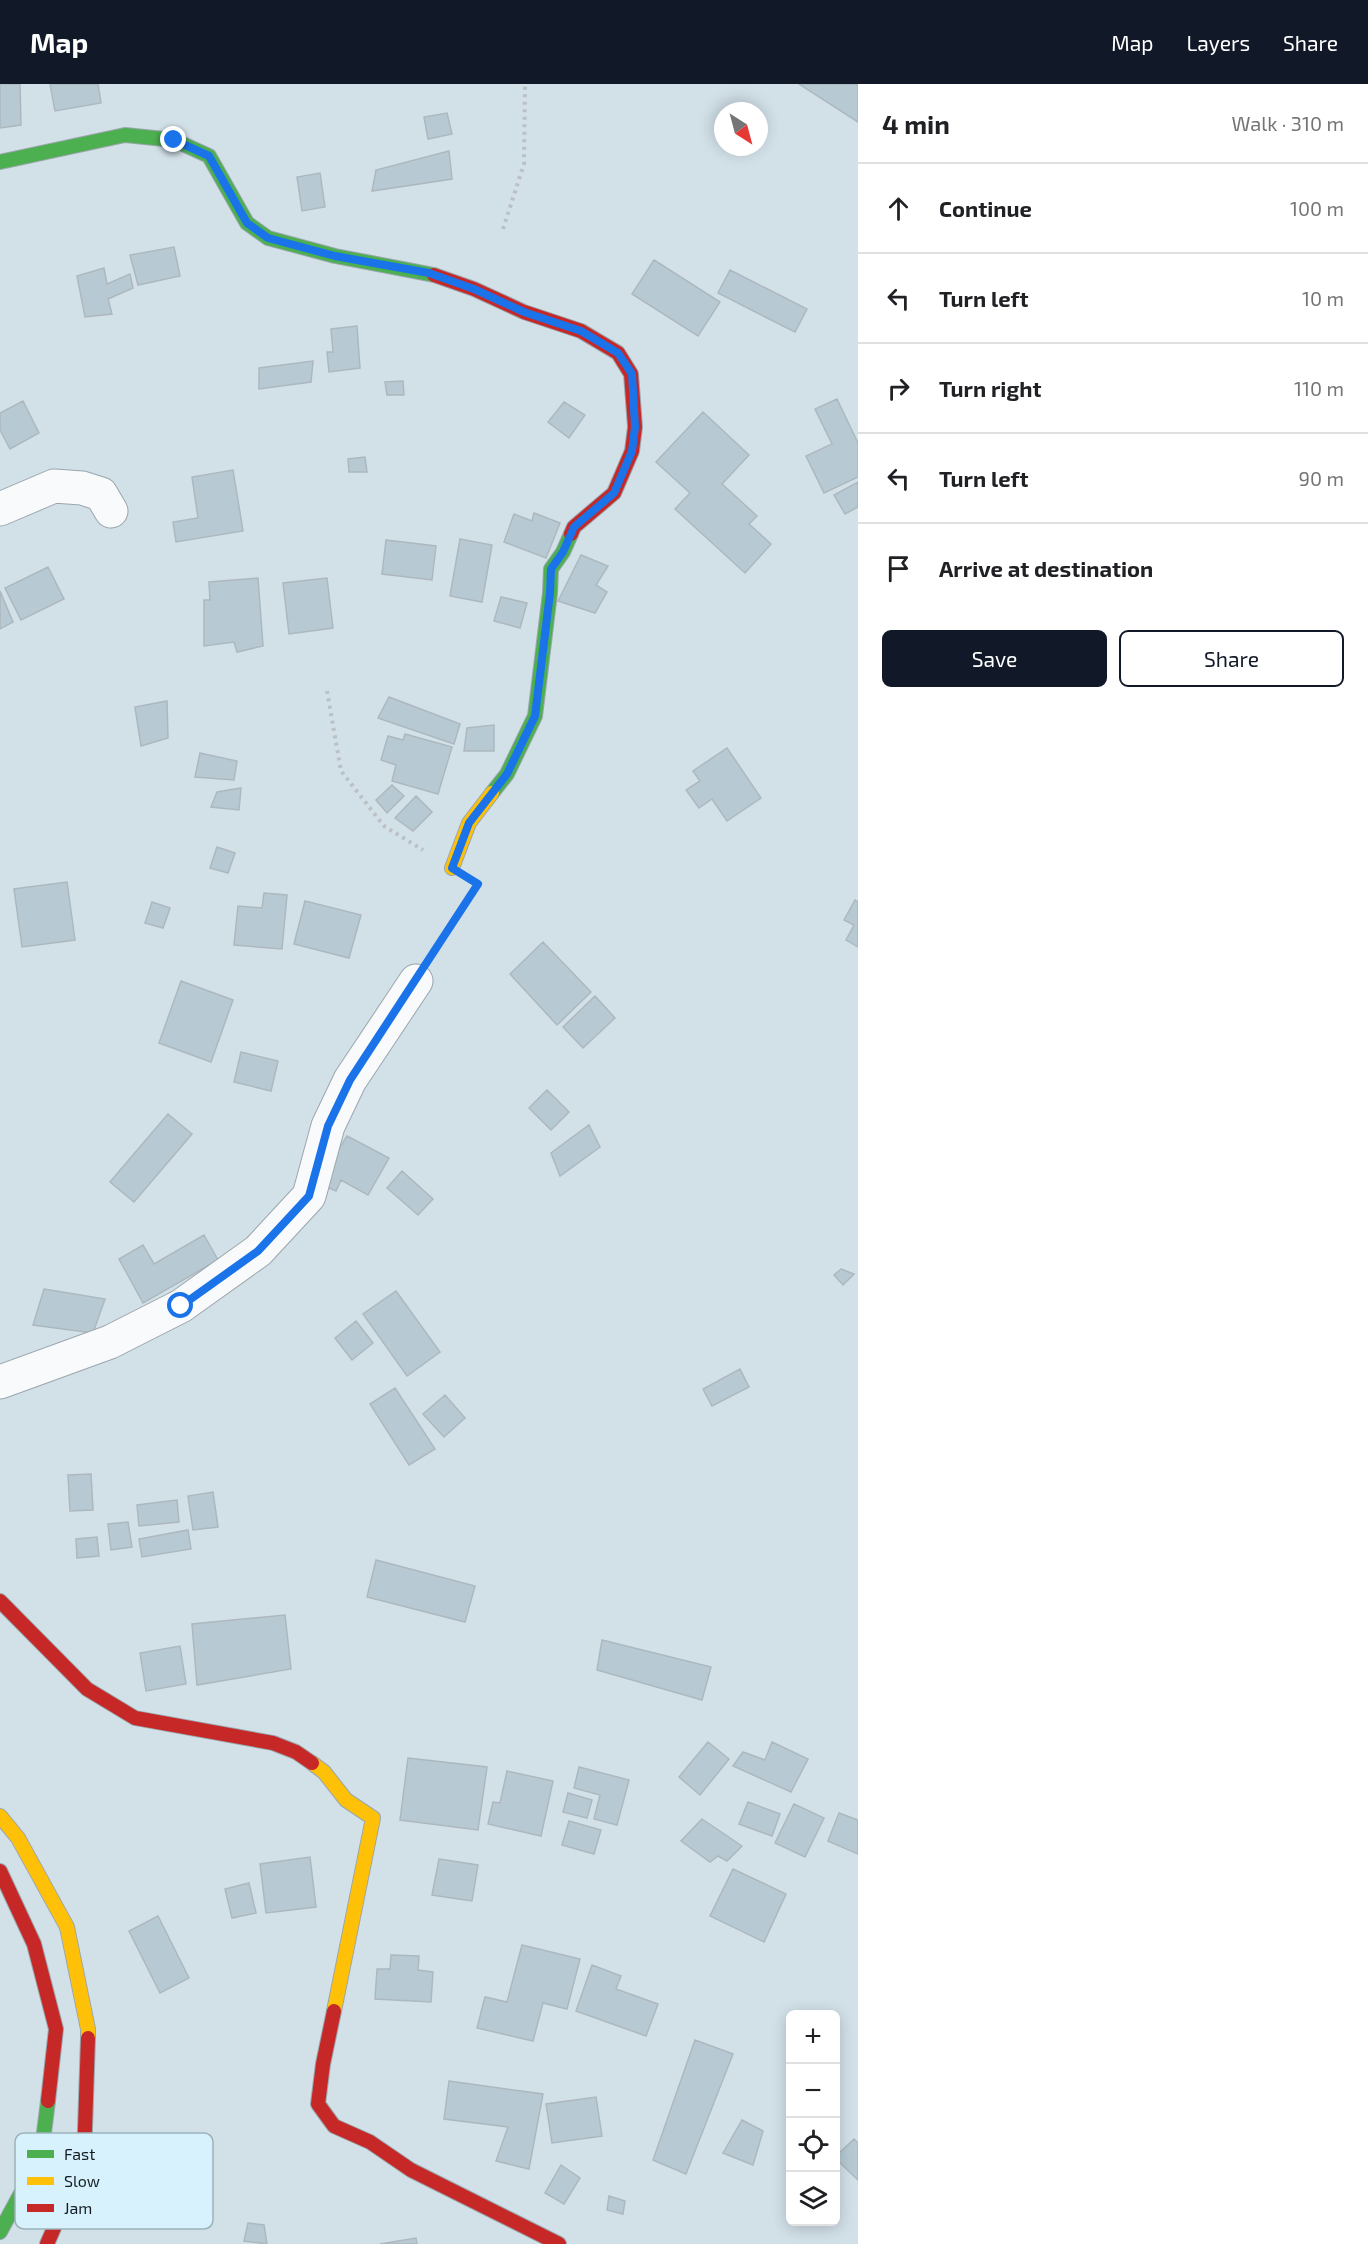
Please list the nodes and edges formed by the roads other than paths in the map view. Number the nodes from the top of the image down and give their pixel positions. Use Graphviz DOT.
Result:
graph roads {
  1 [pos="0,162"];
  2 [pos="0,509"];
  3 [pos="111,511"];
  4 [pos="452,868"];
  5 [pos="416,981"];
  6 [pos="0,1383"];
  7 [pos="0,1601"];
  8 [pos="0,1816"];
  9 [pos="0,1871"];
  10 [pos="44,2133"];
  11 [pos="85,2133"];
  12 [pos="15,2204"];
  13 [pos="54,2229"];
  14 [pos="0,2232"];
  15 [pos="47,2244"];
  16 [pos="559,2244"];
  1 -- 4 [label="main road"];
  2 -- 3 [label="street"];
  5 -- 6 [label="street"];
  7 -- 16 [label="main road"];
  8 -- 11 [label="main road"];
  9 -- 10 [label="main road"];
  12 -- 14 [label="main road"];
  13 -- 15 [label="main road"];
}
